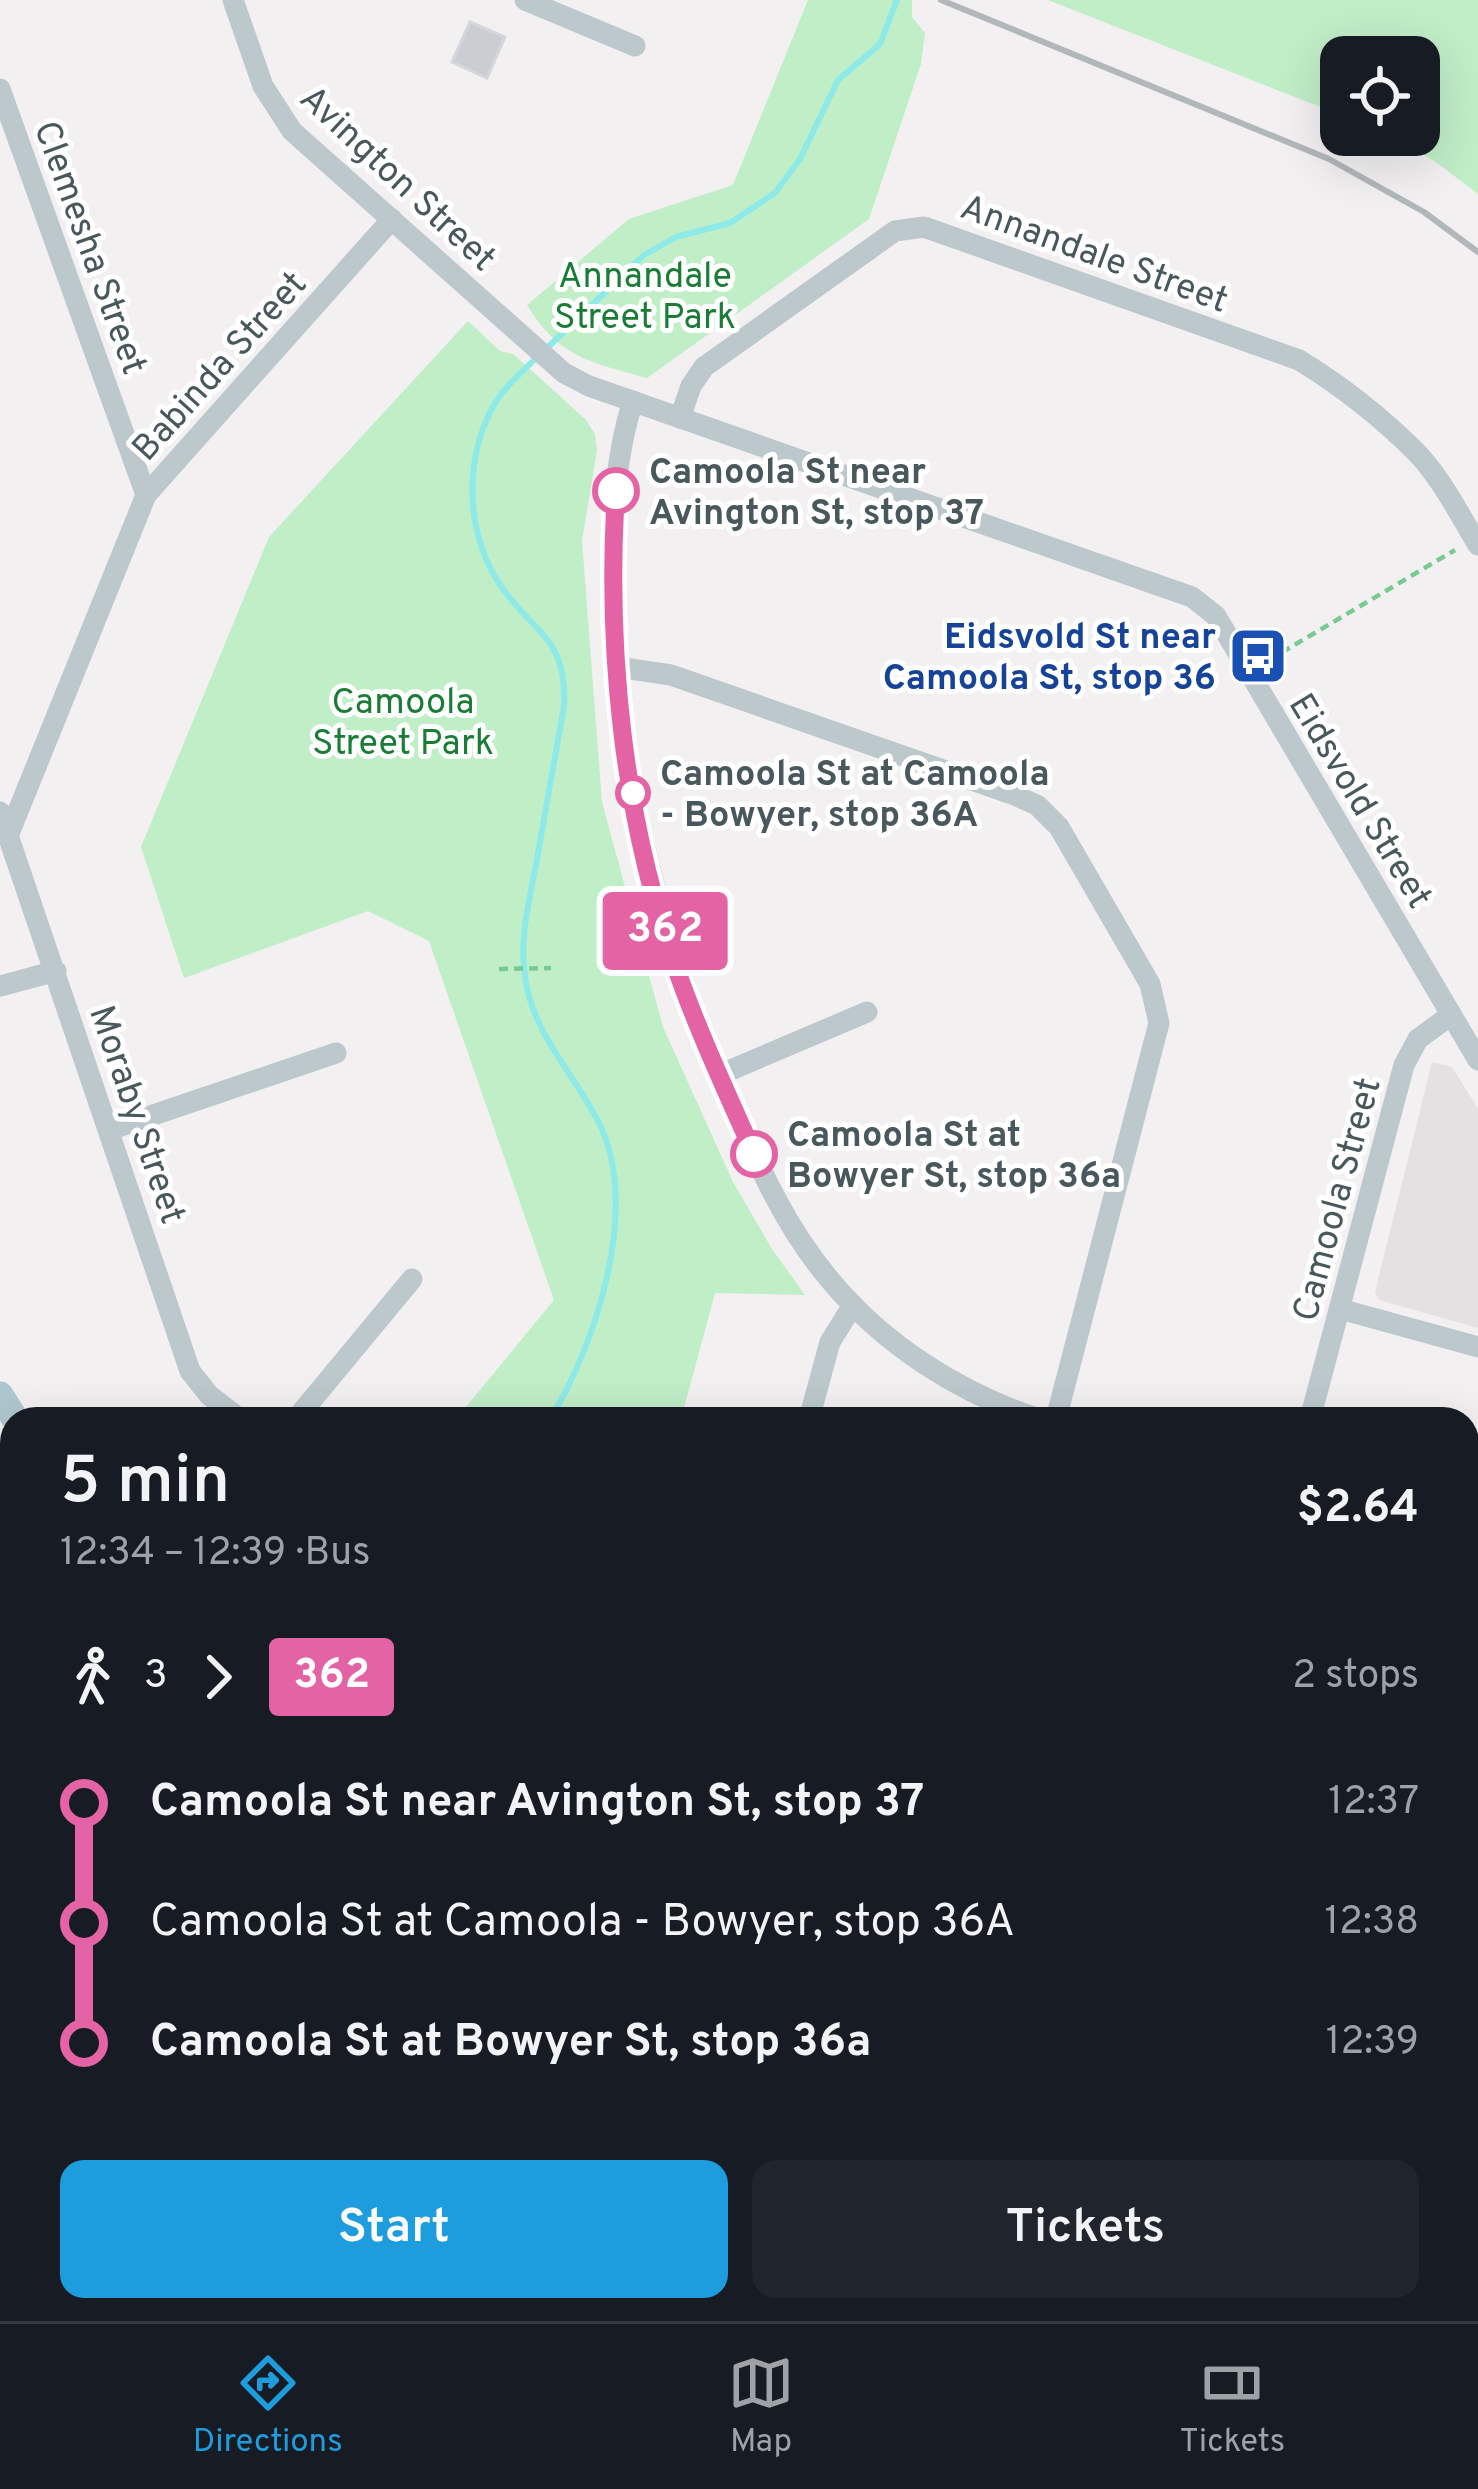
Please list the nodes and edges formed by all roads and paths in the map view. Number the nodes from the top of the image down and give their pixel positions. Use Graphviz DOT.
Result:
graph roads {
  1 [pos="233,0"];
  2 [pos="525,0"];
  3 [pos="635,46"];
  4 [pos="0,89"];
  5 [pos="392,219"];
  6 [pos="564,373"];
  7 [pos="633,401"];
  8 [pos="680,418"];
  9 [pos="146,495"];
  10 [pos="1476,542"];
  11 [pos="617,667"];
  12 [pos="1248,672"];
  13 [pos="0,812"];
  14 [pos="8,836"];
  15 [pos="550,968"];
  16 [pos="499,969"];
  17 [pos="56,971"];
  18 [pos="0,986"];
  19 [pos="867,1012"];
  20 [pos="1451,1015"];
  21 [pos="336,1053"];
  22 [pos="1478,1060"];
  23 [pos="719,1075"];
  24 [pos="109,1130"];
  25 [pos="412,1280"];
  26 [pos="853,1305"];
  27 [pos="1340,1309"];
  28 [pos="1478,1347"];
  29 [pos="224,1407"];
  30 [pos="306,1407"];
  31 [pos="812,1407"];
  32 [pos="1008,1407"];
  33 [pos="1059,1407"];
  34 [pos="1313,1407"];
  1 -- 5 [label="street, Avington Street"];
  2 -- 3 [label="street"];
  4 -- 9 [label="street, Clemesha Street"];
  5 -- 6 [label="street, Avington Street"];
  5 -- 9 [label="street, Babinda Street"];
  6 -- 7 [label="street, Eidsvold Street"];
  7 -- 8 [label="street, Eidsvold Street"];
  7 -- 11 [label="street"];
  8 -- 10 [label="street, Annandale Street"];
  8 -- 12 [label="street, Eidsvold Street"];
  9 -- 14 [label="street, Babinda Street"];
  10 -- 12 [label="path"];
  11 -- 23 [label="street"];
  11 -- 33 [label="street"];
  12 -- 20 [label="street, Eidsvold Street"];
  13 -- 14 [label="street, Moraby Street"];
  14 -- 17 [label="street, Moraby Street"];
  15 -- 16 [label="path"];
  17 -- 18 [label="street"];
  17 -- 24 [label="street, Moraby Street"];
  19 -- 23 [label="street"];
  20 -- 22 [label="street, Eidsvold Street"];
  20 -- 27 [label="street, Camoola Street"];
  21 -- 24 [label="street"];
  23 -- 26 [label="street"];
  24 -- 29 [label="street, Moraby Street"];
  25 -- 30 [label="street"];
  26 -- 31 [label="street"];
  26 -- 32 [label="street"];
  27 -- 28 [label="street"];
  27 -- 34 [label="street, Camoola Street"];
}
